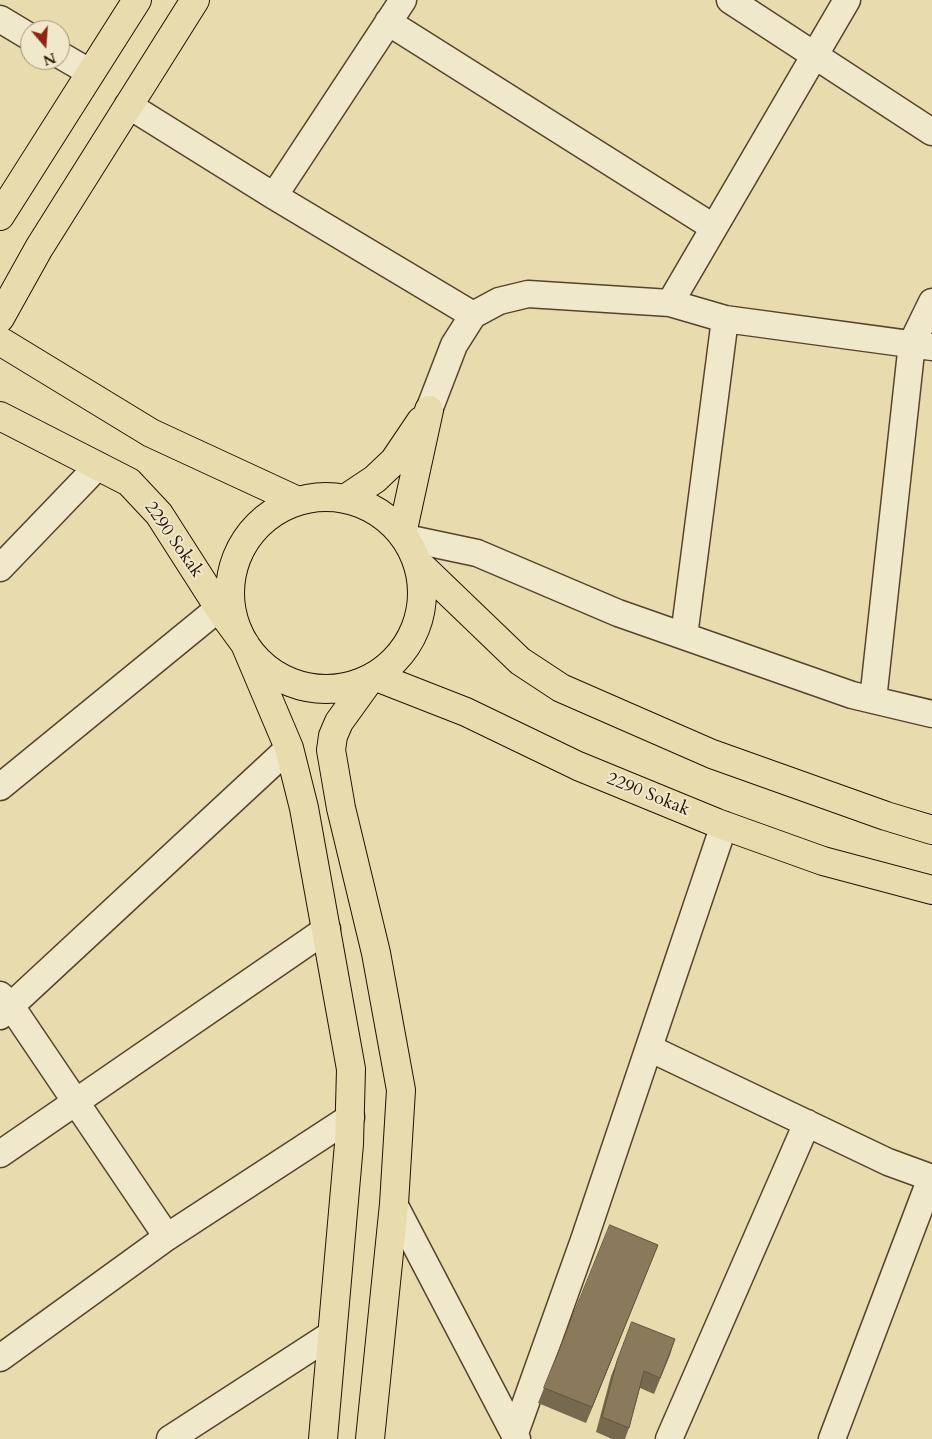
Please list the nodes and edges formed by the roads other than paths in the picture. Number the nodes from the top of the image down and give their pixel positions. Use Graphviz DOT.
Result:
graph roads {
  1 [pos="137,0"];
  2 [pos="194,0"];
  3 [pos="403,0"];
  4 [pos="730,0"];
  5 [pos="847,0"];
  6 [pos="0,19"];
  7 [pos="388,22"];
  8 [pos="20,31"];
  9 [pos="816,55"];
  10 [pos="70,61"];
  11 [pos="91,73"];
  12 [pos="128,105"];
  13 [pos="932,132"];
  14 [pos="24,178"];
  15 [pos="0,193"];
  16 [pos="274,196"];
  17 [pos="0,216"];
  18 [pos="713,227"];
  19 [pos="932,302"];
  20 [pos="670,303"];
  21 [pos="473,315"];
  22 [pos="0,318"];
  23 [pos="725,319"];
  24 [pos="0,341"];
  25 [pos="922,345"];
  26 [pos="429,410"];
  27 [pos="0,416"];
  28 [pos="98,466"];
  29 [pos="345,499"];
  30 [pos="298,501"];
  31 [pos="408,545"];
  32 [pos="0,568"];
  33 [pos="219,608"];
  34 [pos="684,636"];
  35 [pos="245,644"];
  36 [pos="372,678"];
  37 [pos="873,700"];
  38 [pos="932,714"];
  39 [pos="289,748"];
  40 [pos="0,787"];
  41 [pos="724,825"];
  42 [pos="932,830"];
  43 [pos="932,890"];
  44 [pos="327,929"];
  45 [pos="4,1006"];
  46 [pos="649,1048"];
  47 [pos="75,1101"];
  48 [pos="351,1118"];
  49 [pos="807,1123"];
  50 [pos="0,1154"];
  51 [pos="931,1178"];
  52 [pos="394,1204"];
  53 [pos="167,1237"];
  54 [pos="332,1334"];
  55 [pos="0,1358"];
  56 [pos="508,1437"];
  57 [pos="839,1437"];
  58 [pos="170,1439"];
  59 [pos="323,1439"];
  60 [pos="370,1439"];
  61 [pos="669,1439"];
  1 -- 11 [label="main road"];
  2 -- 12 [label="main road"];
  3 -- 7 [label="street"];
  4 -- 9 [label="street"];
  5 -- 9 [label="street"];
  6 -- 8 [label="street"];
  7 -- 16 [label="street"];
  7 -- 18 [label="street"];
  9 -- 13 [label="street"];
  9 -- 18 [label="street"];
  10 -- 11 [label="street"];
  11 -- 14 [label="main road"];
  12 -- 16 [label="street"];
  12 -- 22 [label="main road"];
  14 -- 15 [label="main road"];
  14 -- 17 [label="main road"];
  16 -- 21 [label="street"];
  18 -- 20 [label="street"];
  19 -- 25 [label="street"];
  20 -- 21 [label="street"];
  20 -- 23 [label="street"];
  21 -- 26 [label="street"];
  23 -- 25 [label="street"];
  23 -- 34 [label="street"];
  24 -- 30 [label="main road"];
  25 -- 37 [label="street"];
  26 -- 29 [label="main road"];
  26 -- 31 [label="main road"];
  27 -- 28 [label="main road, 2290 Sokak"];
  28 -- 32 [label="street"];
  28 -- 33 [label="main road, 2290 Sokak"];
  29 -- 30 [label="main road, 2290 Sokak"];
  29 -- 31 [label="main road, 2290 Sokak"];
  30 -- 35 [label="main road, 2290 Sokak"];
  31 -- 34 [label="street"];
  31 -- 36 [label="main road, 2290 Sokak"];
  31 -- 42 [label="main road, 2290 Sokak"];
  33 -- 35 [label="main road, 2290 Sokak"];
  33 -- 40 [label="street"];
  34 -- 37 [label="street"];
  35 -- 36 [label="main road, 2290 Sokak"];
  35 -- 39 [label="main road"];
  36 -- 41 [label="main road, 2290 Sokak"];
  36 -- 52 [label="main road"];
  37 -- 38 [label="street"];
  39 -- 44 [label="main road"];
  39 -- 45 [label="street"];
  41 -- 43 [label="main road, 2290 Sokak"];
  41 -- 46 [label="street"];
  44 -- 47 [label="street"];
  44 -- 48 [label="main road"];
  45 -- 47 [label="street"];
  46 -- 49 [label="street"];
  46 -- 56 [label="street"];
  47 -- 50 [label="street"];
  47 -- 53 [label="street"];
  48 -- 53 [label="street"];
  48 -- 54 [label="main road"];
  49 -- 51 [label="street"];
  49 -- 61 [label="street"];
  51 -- 57 [label="street"];
  52 -- 56 [label="street"];
  52 -- 60 [label="main road"];
  53 -- 55 [label="street"];
  54 -- 58 [label="street"];
  54 -- 59 [label="main road"];
}
